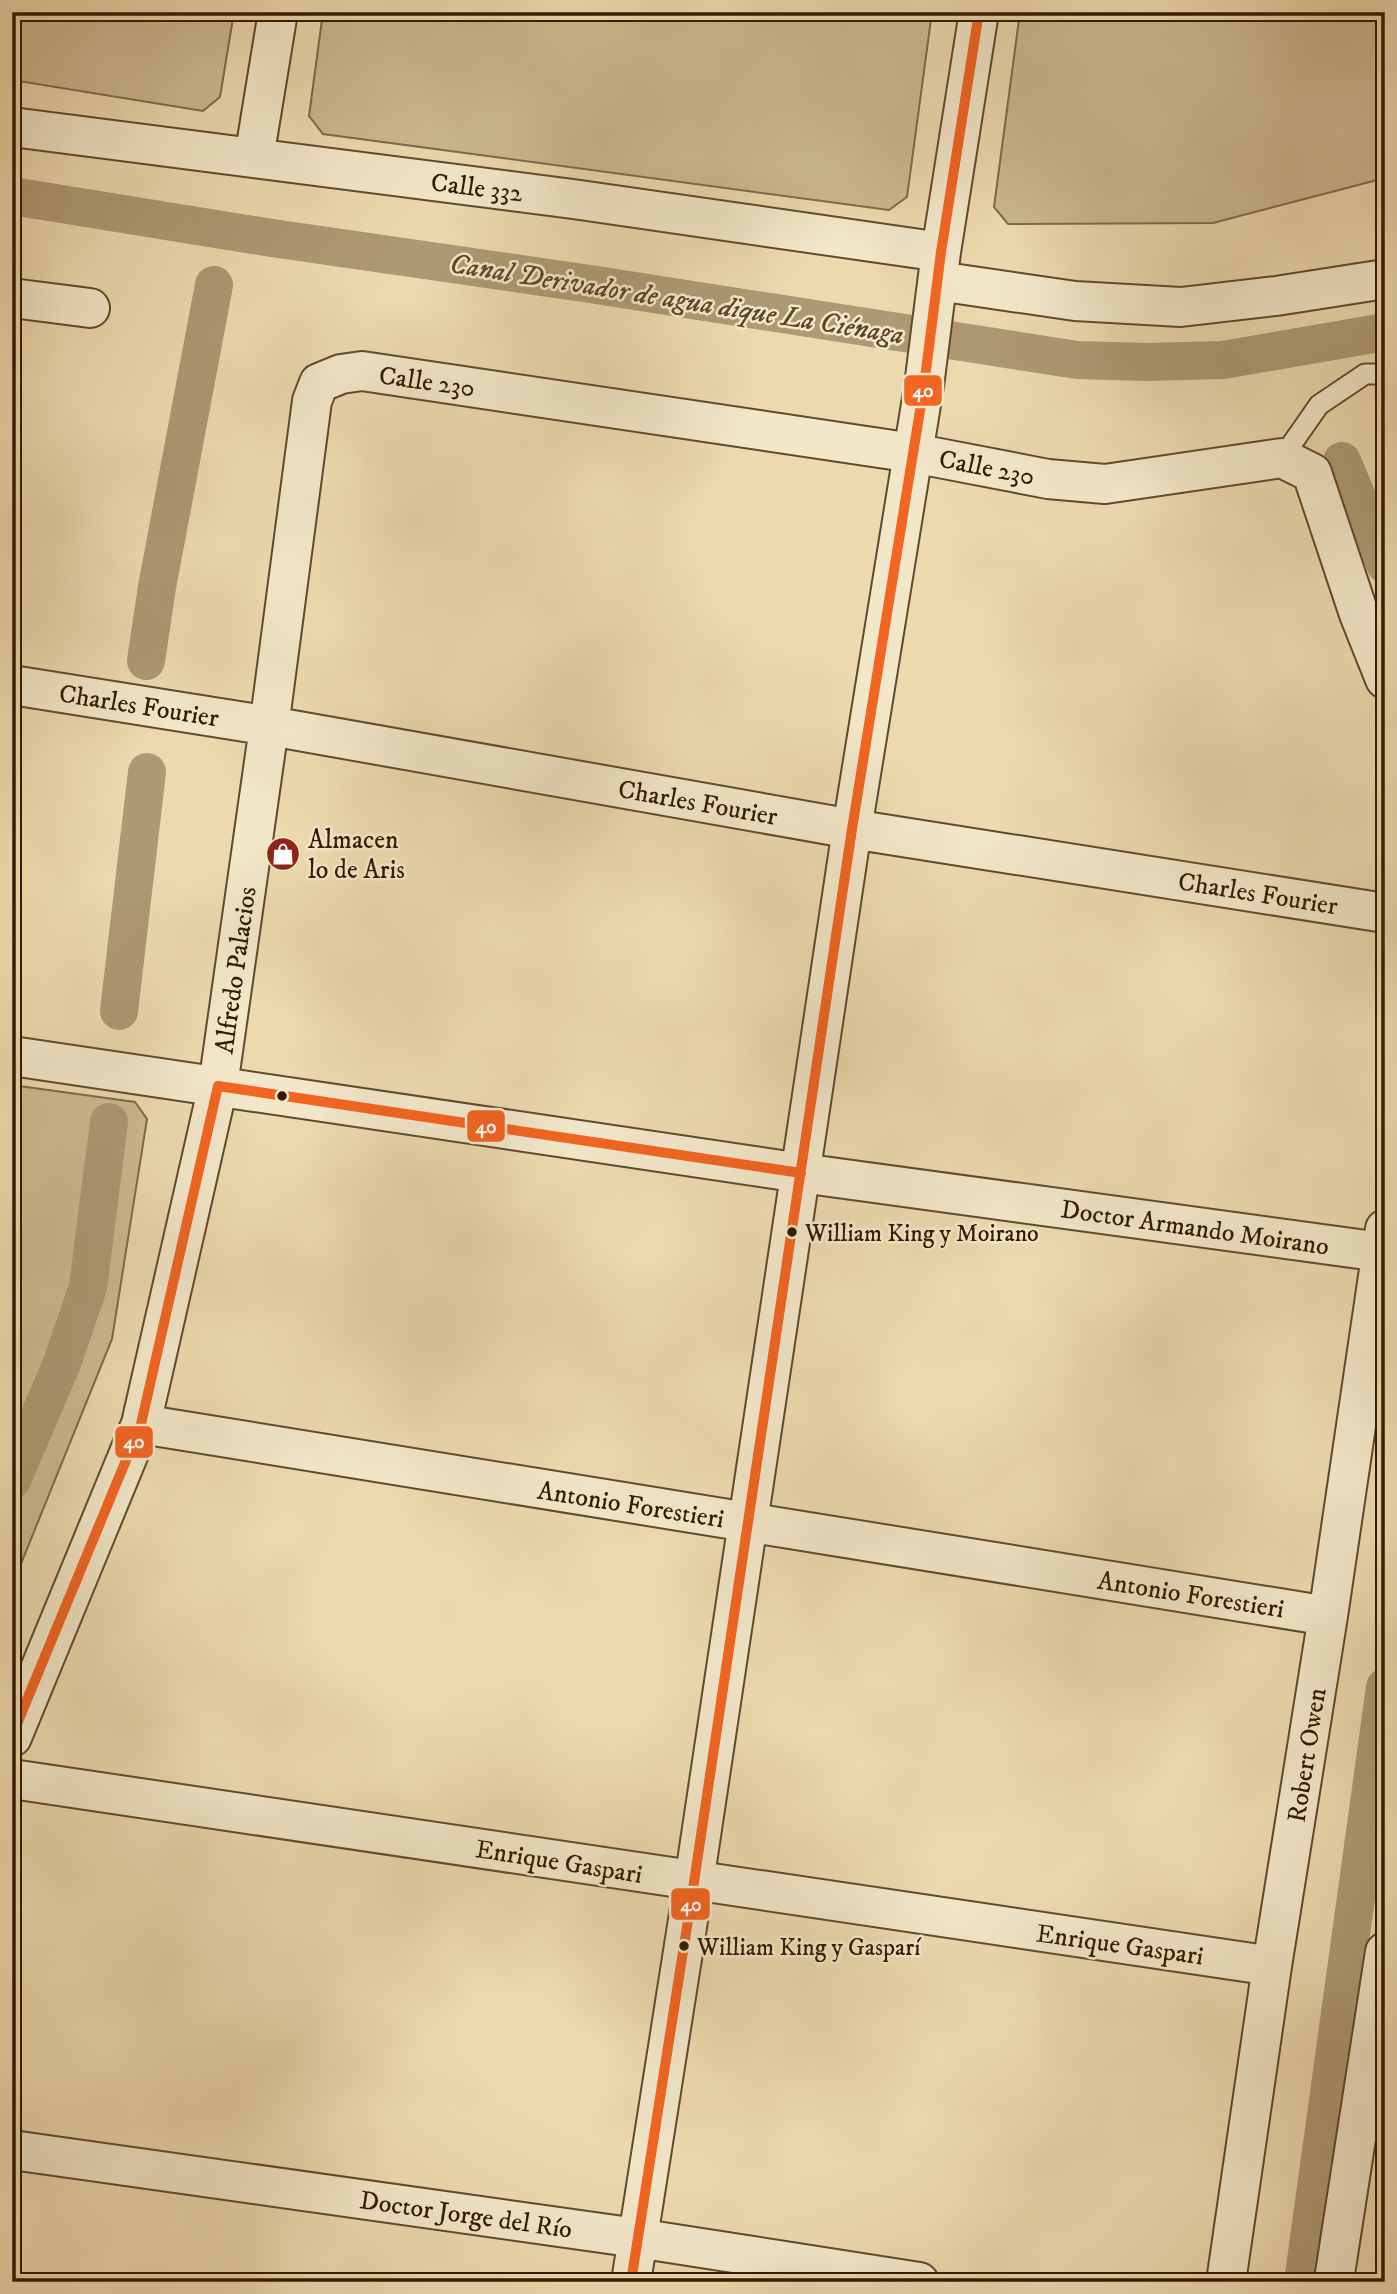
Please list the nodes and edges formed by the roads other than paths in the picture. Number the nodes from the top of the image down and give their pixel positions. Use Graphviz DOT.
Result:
graph roads {
  1 [pos="278,12"];
  2 [pos="979,12"];
  3 [pos="12,127"];
  4 [pos="254,158"];
  5 [pos="1385,279"];
  6 [pos="938,284"];
  7 [pos="12,298"];
  8 [pos="90,308"];
  9 [pos="1385,374"];
  10 [pos="319,383"];
  11 [pos="913,453"];
  12 [pos="1282,458"];
  13 [pos="1385,680"];
  14 [pos="12,685"];
  15 [pos="269,727"];
  16 [pos="852,829"];
  17 [pos="1385,913"];
  18 [pos="12,1056"];
  19 [pos="218,1086"];
  20 [pos="801,1173"];
  21 [pos="1381,1262"];
  22 [pos="141,1424"];
  23 [pos="749,1524"];
  24 [pos="1328,1616"];
  25 [pos="12,1737"];
  26 [pos="12,1779"];
  27 [pos="694,1882"];
  28 [pos="1385,1952"];
  29 [pos="1272,1966"];
  30 [pos="12,2150"];
  31 [pos="637,2238"];
  32 [pos="1334,2280"];
  33 [pos="631,2282"];
  34 [pos="919,2282"];
  35 [pos="1226,2282"];
  1 -- 4 [label="street"];
  2 -- 6 [label="street"];
  3 -- 4 [label="street, Calle 332"];
  4 -- 6 [label="street, Calle 332"];
  5 -- 6 [label="street, Calle 332"];
  6 -- 11 [label="street"];
  7 -- 8 [label="street"];
  9 -- 12 [label="lane"];
  10 -- 11 [label="street, Calle 230"];
  10 -- 15 [label="street, Alfredo Palacios"];
  11 -- 12 [label="street, Calle 230"];
  11 -- 16 [label="street"];
  12 -- 13 [label="street"];
  14 -- 15 [label="street, Charles Fourier"];
  15 -- 16 [label="street, Charles Fourier"];
  15 -- 19 [label="street, Alfredo Palacios"];
  16 -- 17 [label="street, Charles Fourier"];
  16 -- 20 [label="street"];
  18 -- 19 [label="street, Doctor Armando Moirano"];
  19 -- 20 [label="street, Doctor Armando Moirano"];
  19 -- 22 [label="street, Alfredo Palacios"];
  20 -- 21 [label="street, Doctor Armando Moirano"];
  20 -- 23 [label="street"];
  21 -- 24 [label="street, Robert Owen"];
  22 -- 23 [label="street, Antonio Forestieri"];
  22 -- 25 [label="street, Alfredo Palacios"];
  23 -- 24 [label="street, Antonio Forestieri"];
  23 -- 27 [label="street"];
  24 -- 29 [label="street, Robert Owen"];
  26 -- 27 [label="street, Enrique Gaspari"];
  27 -- 29 [label="street, Enrique Gaspari"];
  27 -- 31 [label="street"];
  28 -- 32 [label="street"];
  29 -- 35 [label="street, Robert Owen"];
  30 -- 31 [label="street, Doctor Jorge del Río"];
  31 -- 33 [label="street"];
  31 -- 34 [label="street, Doctor Jorge del Río"];
}
